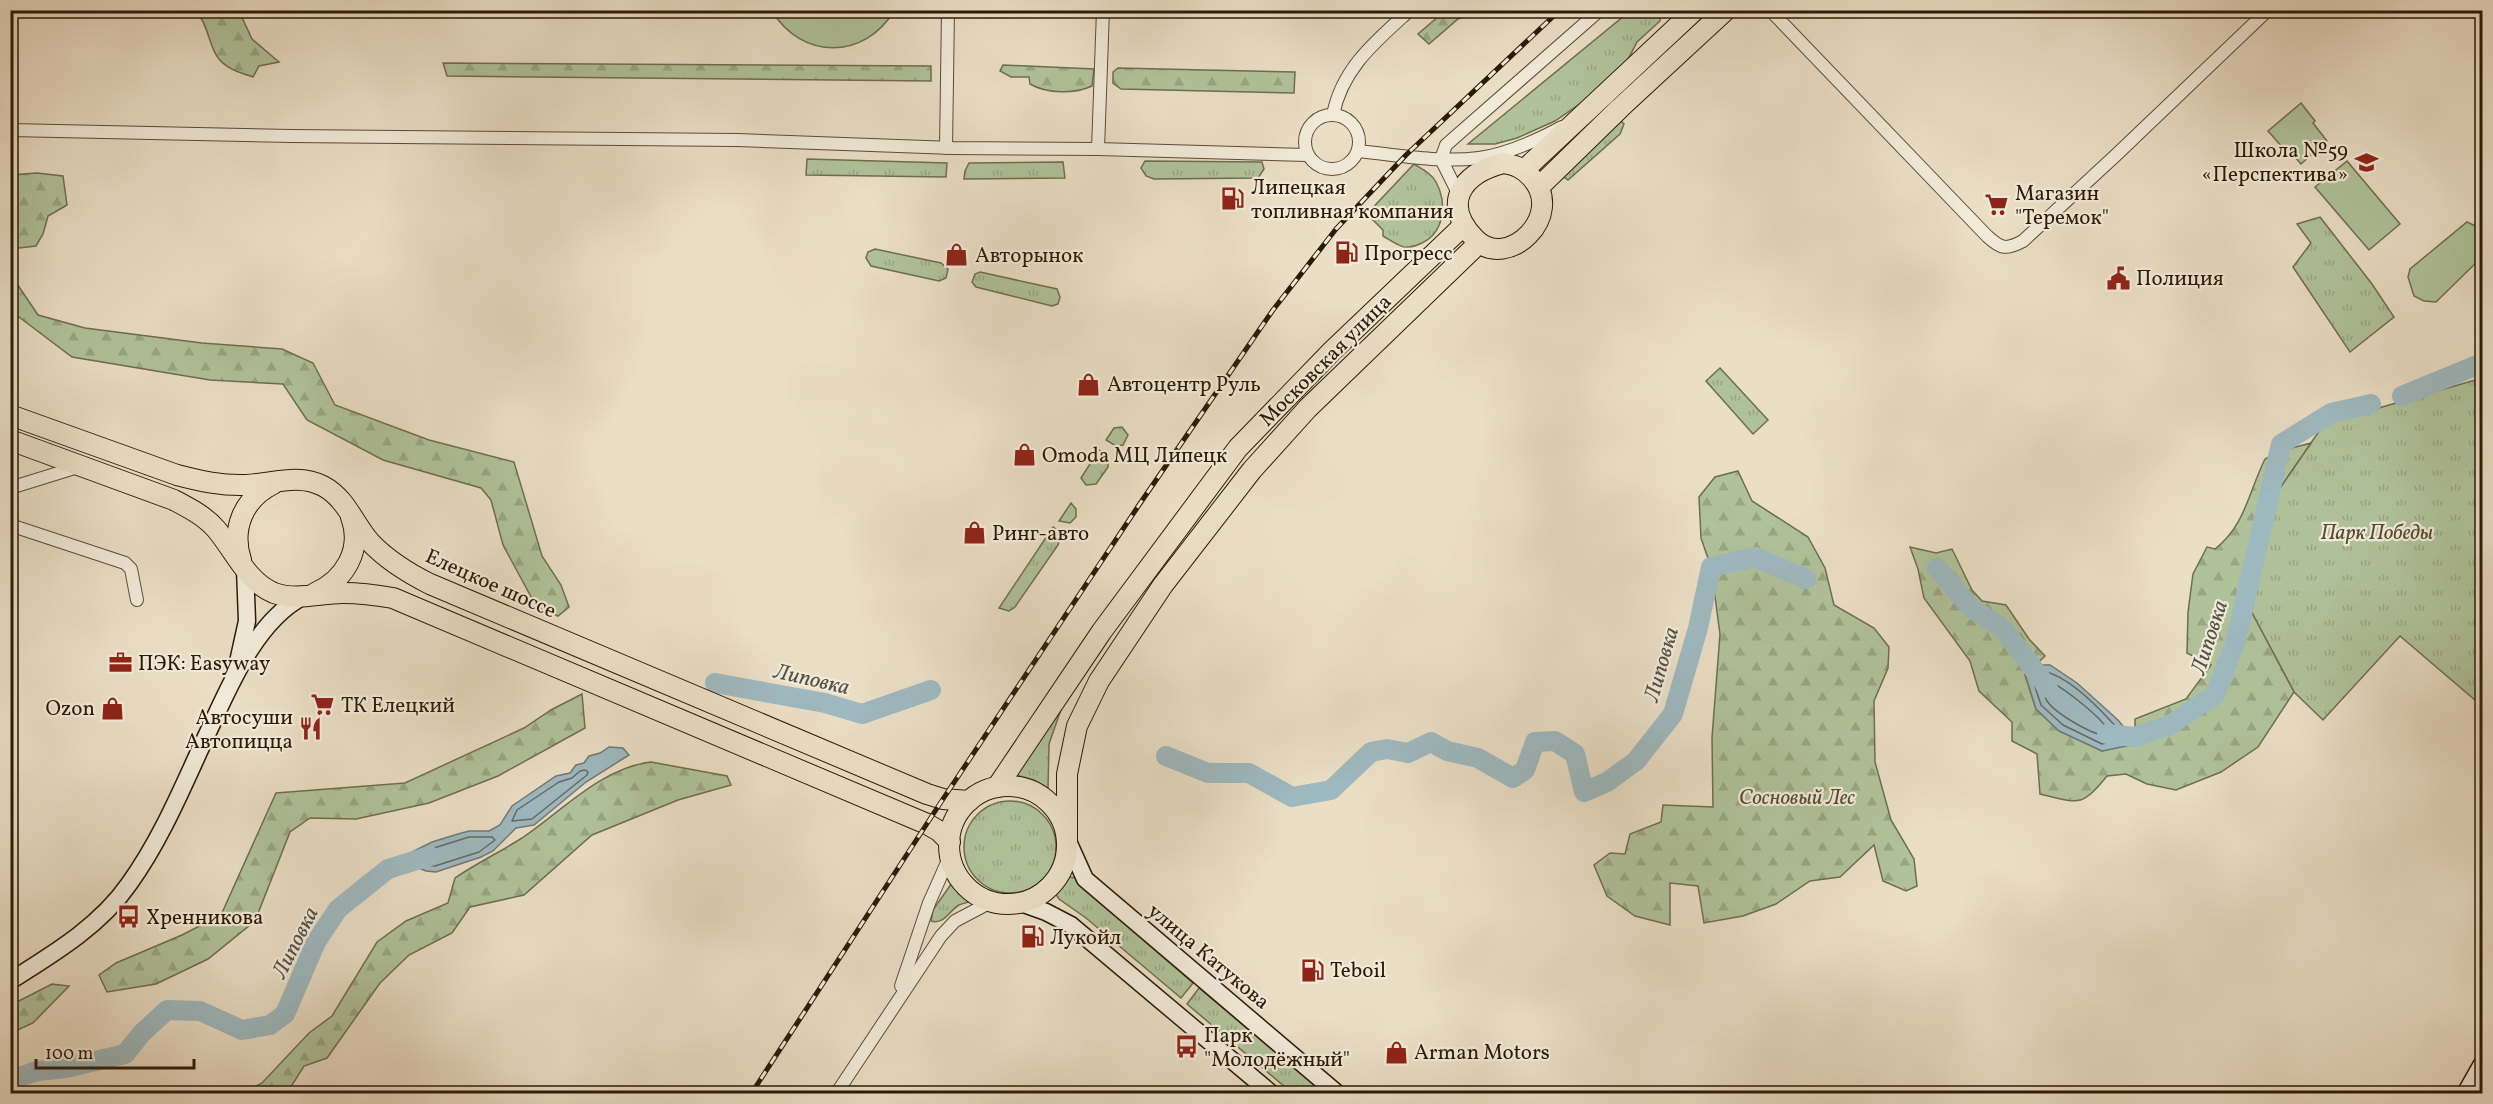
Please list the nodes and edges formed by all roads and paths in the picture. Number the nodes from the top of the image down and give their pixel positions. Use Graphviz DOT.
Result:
graph roads {
  1 [pos="948,10"];
  2 [pos="1103,10"];
  3 [pos="1410,10"];
  4 [pos="1600,10"];
  5 [pos="1695,10"];
  6 [pos="1726,10"];
  7 [pos="1770,10"];
  8 [pos="2268,10"];
  9 [pos="1333,115"];
  10 [pos="1584,115"];
  11 [pos="10,130"];
  12 [pos="946,148"];
  13 [pos="1098,149"];
  14 [pos="1358,151"];
  15 [pos="1307,155"];
  16 [pos="1480,158"];
  17 [pos="1441,159"];
  18 [pos="1503,164"];
  19 [pos="1524,170"];
  20 [pos="1540,186"];
  21 [pos="1459,195"];
  22 [pos="1463,226"];
  23 [pos="1479,243"];
  24 [pos="10,415"];
  25 [pos="10,440"];
  26 [pos="82,465"];
  27 [pos="284,481"];
  28 [pos="10,488"];
  29 [pos="349,512"];
  30 [pos="10,525"];
  31 [pos="245,568"];
  32 [pos="309,595"];
  33 [pos="137,600"];
  34 [pos="234,677"];
  35 [pos="997,787"];
  36 [pos="969,801"];
  37 [pos="1067,839"];
  38 [pos="949,850"];
  39 [pos="991,902"];
  40 [pos="1021,903"];
  41 [pos="10,981"];
  42 [pos="896,1001"];
  43 [pos="2482,1064"];
  44 [pos="2482,1081"];
  45 [pos="837,1094"];
  46 [pos="1272,1094"];
  47 [pos="1338,1094"];
  48 [pos="2464,1094"];
  49 [pos="2472,1094"];
  1 -- 12 [label="street"];
  2 -- 13 [label="street"];
  3 -- 9 [label="street"];
  4 -- 17 [label="street"];
  5 -- 10 [label="main road"];
  6 -- 20 [label="main road"];
  7 -- 8 [label="street"];
  9 -- 14 [label="street"];
  9 -- 15 [label="street"];
  10 -- 16 [label="street"];
  10 -- 19 [label="main road"];
  11 -- 12 [label="street"];
  12 -- 13 [label="street"];
  13 -- 15 [label="street"];
  14 -- 15 [label="street"];
  14 -- 17 [label="street"];
  16 -- 17 [label="street"];
  16 -- 18 [label="street"];
  17 -- 21 [label="street"];
  18 -- 19 [label="main road"];
  18 -- 21 [label="main road"];
  19 -- 20 [label="main road"];
  20 -- 23 [label="main road"];
  21 -- 22 [label="main road"];
  22 -- 23 [label="main road"];
  22 -- 35 [label="main road, Московская улица"];
  23 -- 37 [label="main road, Московская улица"];
  24 -- 27 [label="main road, Елецкое шоссе"];
  25 -- 26 [label="main road"];
  26 -- 28 [label="street"];
  26 -- 31 [label="main road"];
  27 -- 29 [label="main road, Елецкое шоссе"];
  27 -- 31 [label="main road"];
  29 -- 32 [label="main road"];
  29 -- 36 [label="main road, Елецкое шоссе"];
  30 -- 33 [label="street"];
  31 -- 32 [label="main road"];
  31 -- 34 [label="main road"];
  32 -- 34 [label="main road"];
  32 -- 38 [label="main road"];
  34 -- 41 [label="main road"];
  35 -- 36 [label="main road"];
  35 -- 37 [label="main road"];
  36 -- 38 [label="main road"];
  37 -- 40 [label="main road"];
  37 -- 47 [label="main road, улица Катукова"];
  38 -- 39 [label="main road"];
  38 -- 42 [label="street"];
  39 -- 40 [label="main road"];
  39 -- 42 [label="street"];
  40 -- 46 [label="main road"];
  42 -- 45 [label="street"];
  43 -- 48 [label="main road"];
  44 -- 49 [label="main road"];
}
